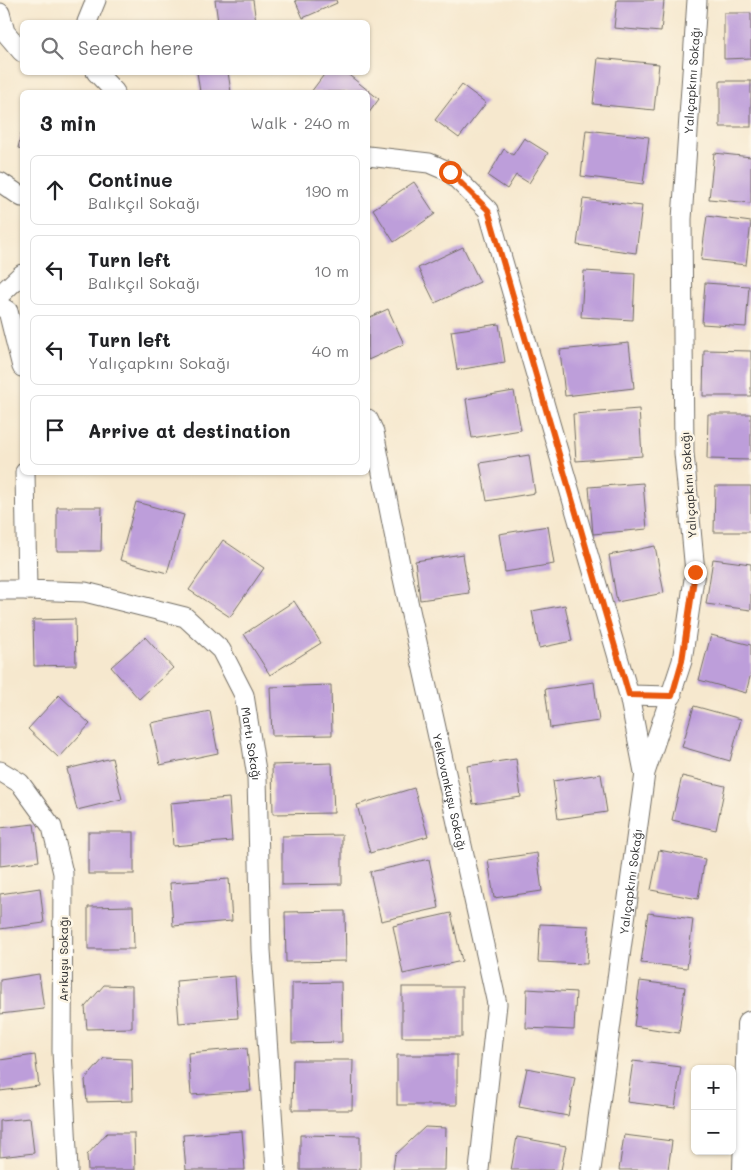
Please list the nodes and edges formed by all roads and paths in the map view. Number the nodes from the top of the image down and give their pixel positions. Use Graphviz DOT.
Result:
graph roads {
  1 [pos="1,0"];
  2 [pos="96,0"];
  3 [pos="697,0"];
  4 [pos="0,6"];
  5 [pos="0,13"];
  6 [pos="88,20"];
  7 [pos="20,50"];
  8 [pos="99,75"];
  9 [pos="112,90"];
  10 [pos="370,156"];
  11 [pos="0,182"];
  12 [pos="20,196"];
  13 [pos="20,276"];
  14 [pos="0,295"];
  15 [pos="0,306"];
  16 [pos="20,359"];
  17 [pos="370,423"];
  18 [pos="25,475"];
  19 [pos="0,590"];
  20 [pos="27,590"];
  21 [pos="629,695"];
  22 [pos="672,696"];
  23 [pos="0,771"];
  24 [pos="644,773"];
  25 [pos="751,1025"];
  26 [pos="68,1170"];
  27 [pos="276,1170"];
  28 [pos="479,1170"];
  29 [pos="591,1170"];
  30 [pos="747,1170"];
  1 -- 4 [label="street"];
  2 -- 6 [label="street"];
  3 -- 22 [label="street, Yalıçapkını Sokağı"];
  5 -- 7 [label="street"];
  8 -- 9 [label="street"];
  10 -- 21 [label="street"];
  11 -- 12 [label="street"];
  13 -- 14 [label="street"];
  15 -- 16 [label="street"];
  17 -- 28 [label="street, Yelkovankuşu Sokağı"];
  18 -- 20 [label="street"];
  19 -- 20 [label="street, Martı Sokağı"];
  20 -- 27 [label="street, Martı Sokağı"];
  21 -- 22 [label="street"];
  21 -- 24 [label="street"];
  22 -- 24 [label="street, Yalıçapkını Sokağı"];
  23 -- 26 [label="street, Arıkuşu Sokağı"];
  24 -- 29 [label="street, Yalıçapkını Sokağı"];
  25 -- 30 [label="highway"];
}
